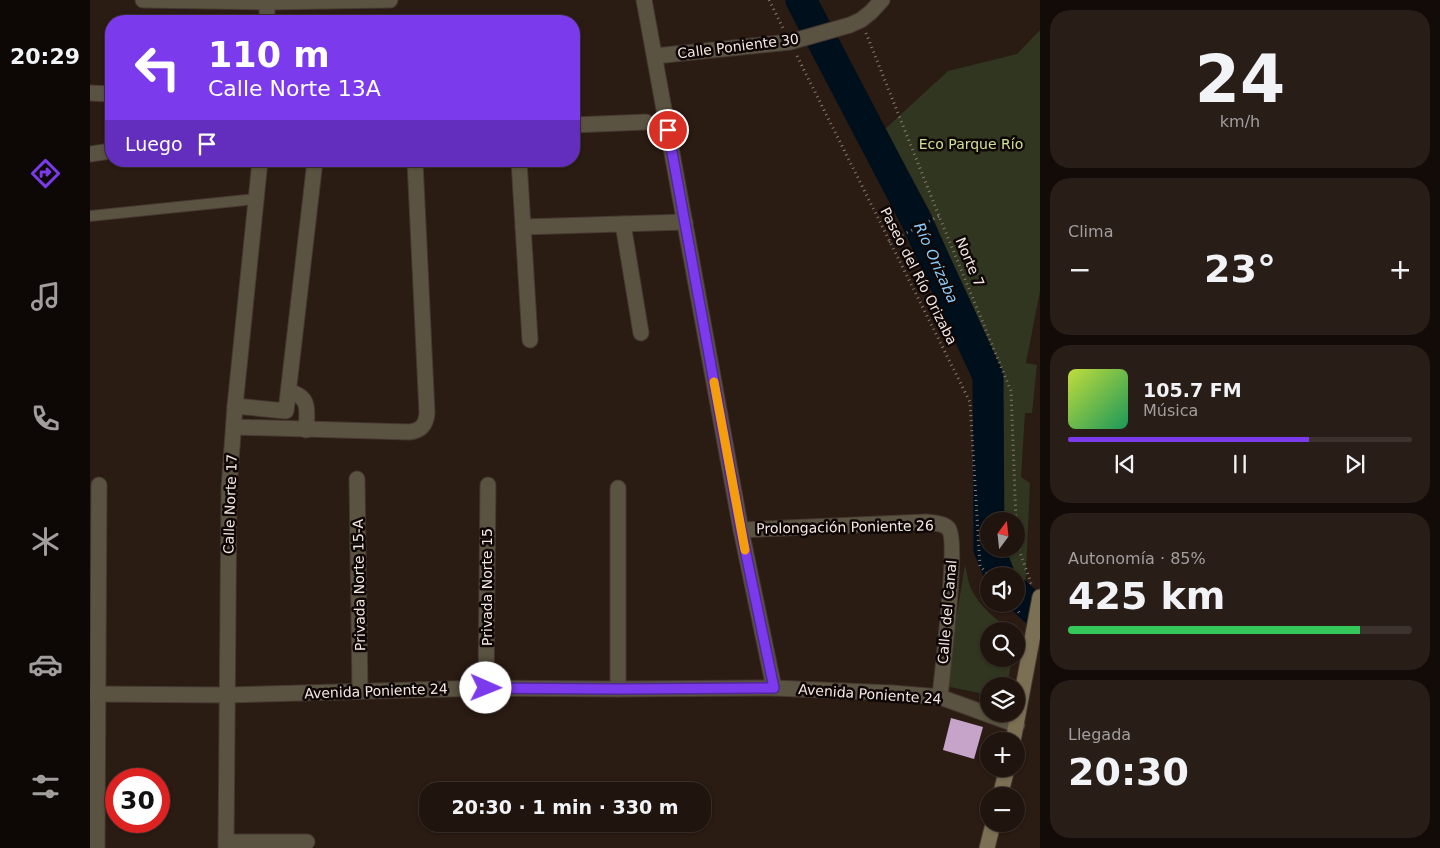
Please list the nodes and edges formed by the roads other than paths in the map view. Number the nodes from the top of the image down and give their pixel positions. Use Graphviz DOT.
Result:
graph roads {
  1 [pos="143,0"];
  2 [pos="390,0"];
  3 [pos="644,0"];
  4 [pos="882,0"];
  5 [pos="267,1"];
  6 [pos="267,15"];
  7 [pos="655,56"];
  8 [pos="90,93"];
  9 [pos="105,94"];
  10 [pos="646,122"];
  11 [pos="580,125"];
  12 [pos="105,152"];
  13 [pos="90,154"];
  14 [pos="259,167"];
  15 [pos="314,167"];
  16 [pos="415,167"];
  17 [pos="518,167"];
  18 [pos="256,199"];
  19 [pos="90,216"];
  20 [pos="685,222"];
  21 [pos="623,224"];
  22 [pos="523,227"];
  23 [pos="641,333"];
  24 [pos="530,340"];
  25 [pos="289,392"];
  26 [pos="235,406"];
  27 [pos="286,411"];
  28 [pos="307,413"];
  29 [pos="234,427"];
  30 [pos="306,430"];
  31 [pos="357,479"];
  32 [pos="99,485"];
  33 [pos="488,485"];
  34 [pos="618,488"];
  35 [pos="949,528"];
  36 [pos="741,530"];
  37 [pos="1038,592"];
  38 [pos="486,688"];
  39 [pos="774,688"];
  40 [pos="618,689"];
  41 [pos="360,691"];
  42 [pos="94,694"];
  43 [pos="227,695"];
  44 [pos="940,697"];
  45 [pos="1017,725"];
  46 [pos="1015,732"];
  47 [pos="991,832"];
  48 [pos="307,842"];
  49 [pos="226,845"];
  50 [pos="97,848"];
  51 [pos="987,848"];
  1 -- 5 [label="street"];
  2 -- 5 [label="street"];
  3 -- 7 [label="street"];
  4 -- 7 [label="street, Calle Poniente 30"];
  5 -- 6 [label="street"];
  7 -- 20 [label="street"];
  8 -- 9 [label="street"];
  10 -- 11 [label="street"];
  12 -- 13 [label="street"];
  14 -- 18 [label="street, Calle Norte 17"];
  15 -- 25 [label="street"];
  16 -- 30 [label="street"];
  17 -- 22 [label="street"];
  18 -- 19 [label="lane"];
  18 -- 26 [label="street, Calle Norte 17"];
  20 -- 21 [label="street"];
  20 -- 36 [label="street"];
  21 -- 22 [label="street"];
  21 -- 23 [label="street"];
  22 -- 24 [label="street"];
  25 -- 27 [label="street"];
  25 -- 28 [label="street"];
  26 -- 27 [label="street"];
  26 -- 29 [label="street, Calle Norte 17"];
  27 -- 28 [label="street"];
  28 -- 30 [label="street"];
  29 -- 30 [label="street"];
  29 -- 43 [label="street, Calle Norte 17"];
  31 -- 41 [label="street, Privada Norte 15-A"];
  32 -- 42 [label="street"];
  33 -- 38 [label="street, Privada Norte 15"];
  34 -- 40 [label="street"];
  35 -- 36 [label="street, Prolongación Poniente 26"];
  35 -- 44 [label="street, Calle del Canal"];
  36 -- 39 [label="street"];
  37 -- 45 [label="main road"];
  38 -- 40 [label="street, Avenida Poniente 24"];
  38 -- 41 [label="street, Avenida Poniente 24"];
  39 -- 40 [label="street, Avenida Poniente 24"];
  39 -- 44 [label="street, Avenida Poniente 24"];
  41 -- 43 [label="street, Avenida Poniente 24"];
  42 -- 43 [label="street, Avenida Poniente 24"];
  42 -- 50 [label="street"];
  43 -- 49 [label="street, Calle Norte 17"];
  44 -- 45 [label="street, Avenida Poniente 24"];
  45 -- 46 [label="main road"];
  47 -- 51 [label="main road"];
  48 -- 49 [label="street"];
}
